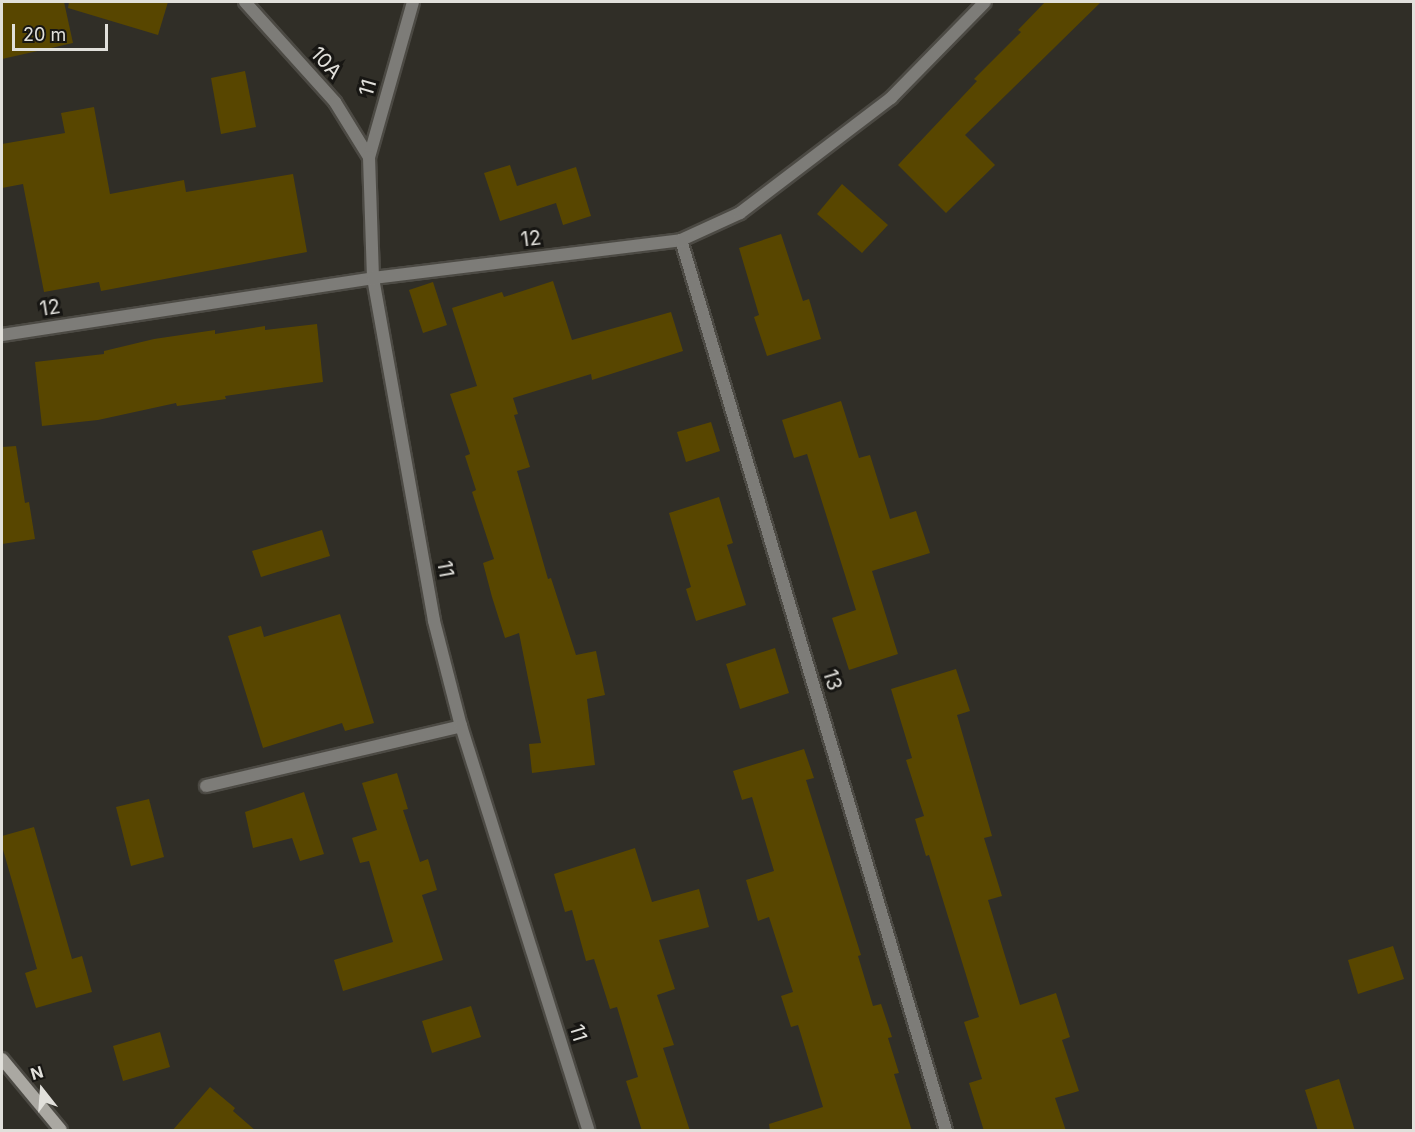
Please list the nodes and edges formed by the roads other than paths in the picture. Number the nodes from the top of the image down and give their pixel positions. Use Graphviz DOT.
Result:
graph roads {
  1 [pos="244,2"];
  2 [pos="413,2"];
  3 [pos="985,2"];
  4 [pos="369,157"];
  5 [pos="681,240"];
  6 [pos="373,278"];
  7 [pos="2,335"];
  8 [pos="461,726"];
  9 [pos="206,786"];
  10 [pos="2,1059"];
  11 [pos="61,1131"];
  12 [pos="588,1131"];
  13 [pos="946,1131"];
  1 -- 4 [label="street, 10A"];
  2 -- 4 [label="street, 11"];
  3 -- 5 [label="street, 12"];
  4 -- 6 [label="street, 11"];
  5 -- 6 [label="street, 12"];
  5 -- 13 [label="street, 13"];
  6 -- 7 [label="street, 12"];
  6 -- 8 [label="street, 11"];
  8 -- 9 [label="street"];
  8 -- 12 [label="street, 11"];
  10 -- 11 [label="street"];
}
